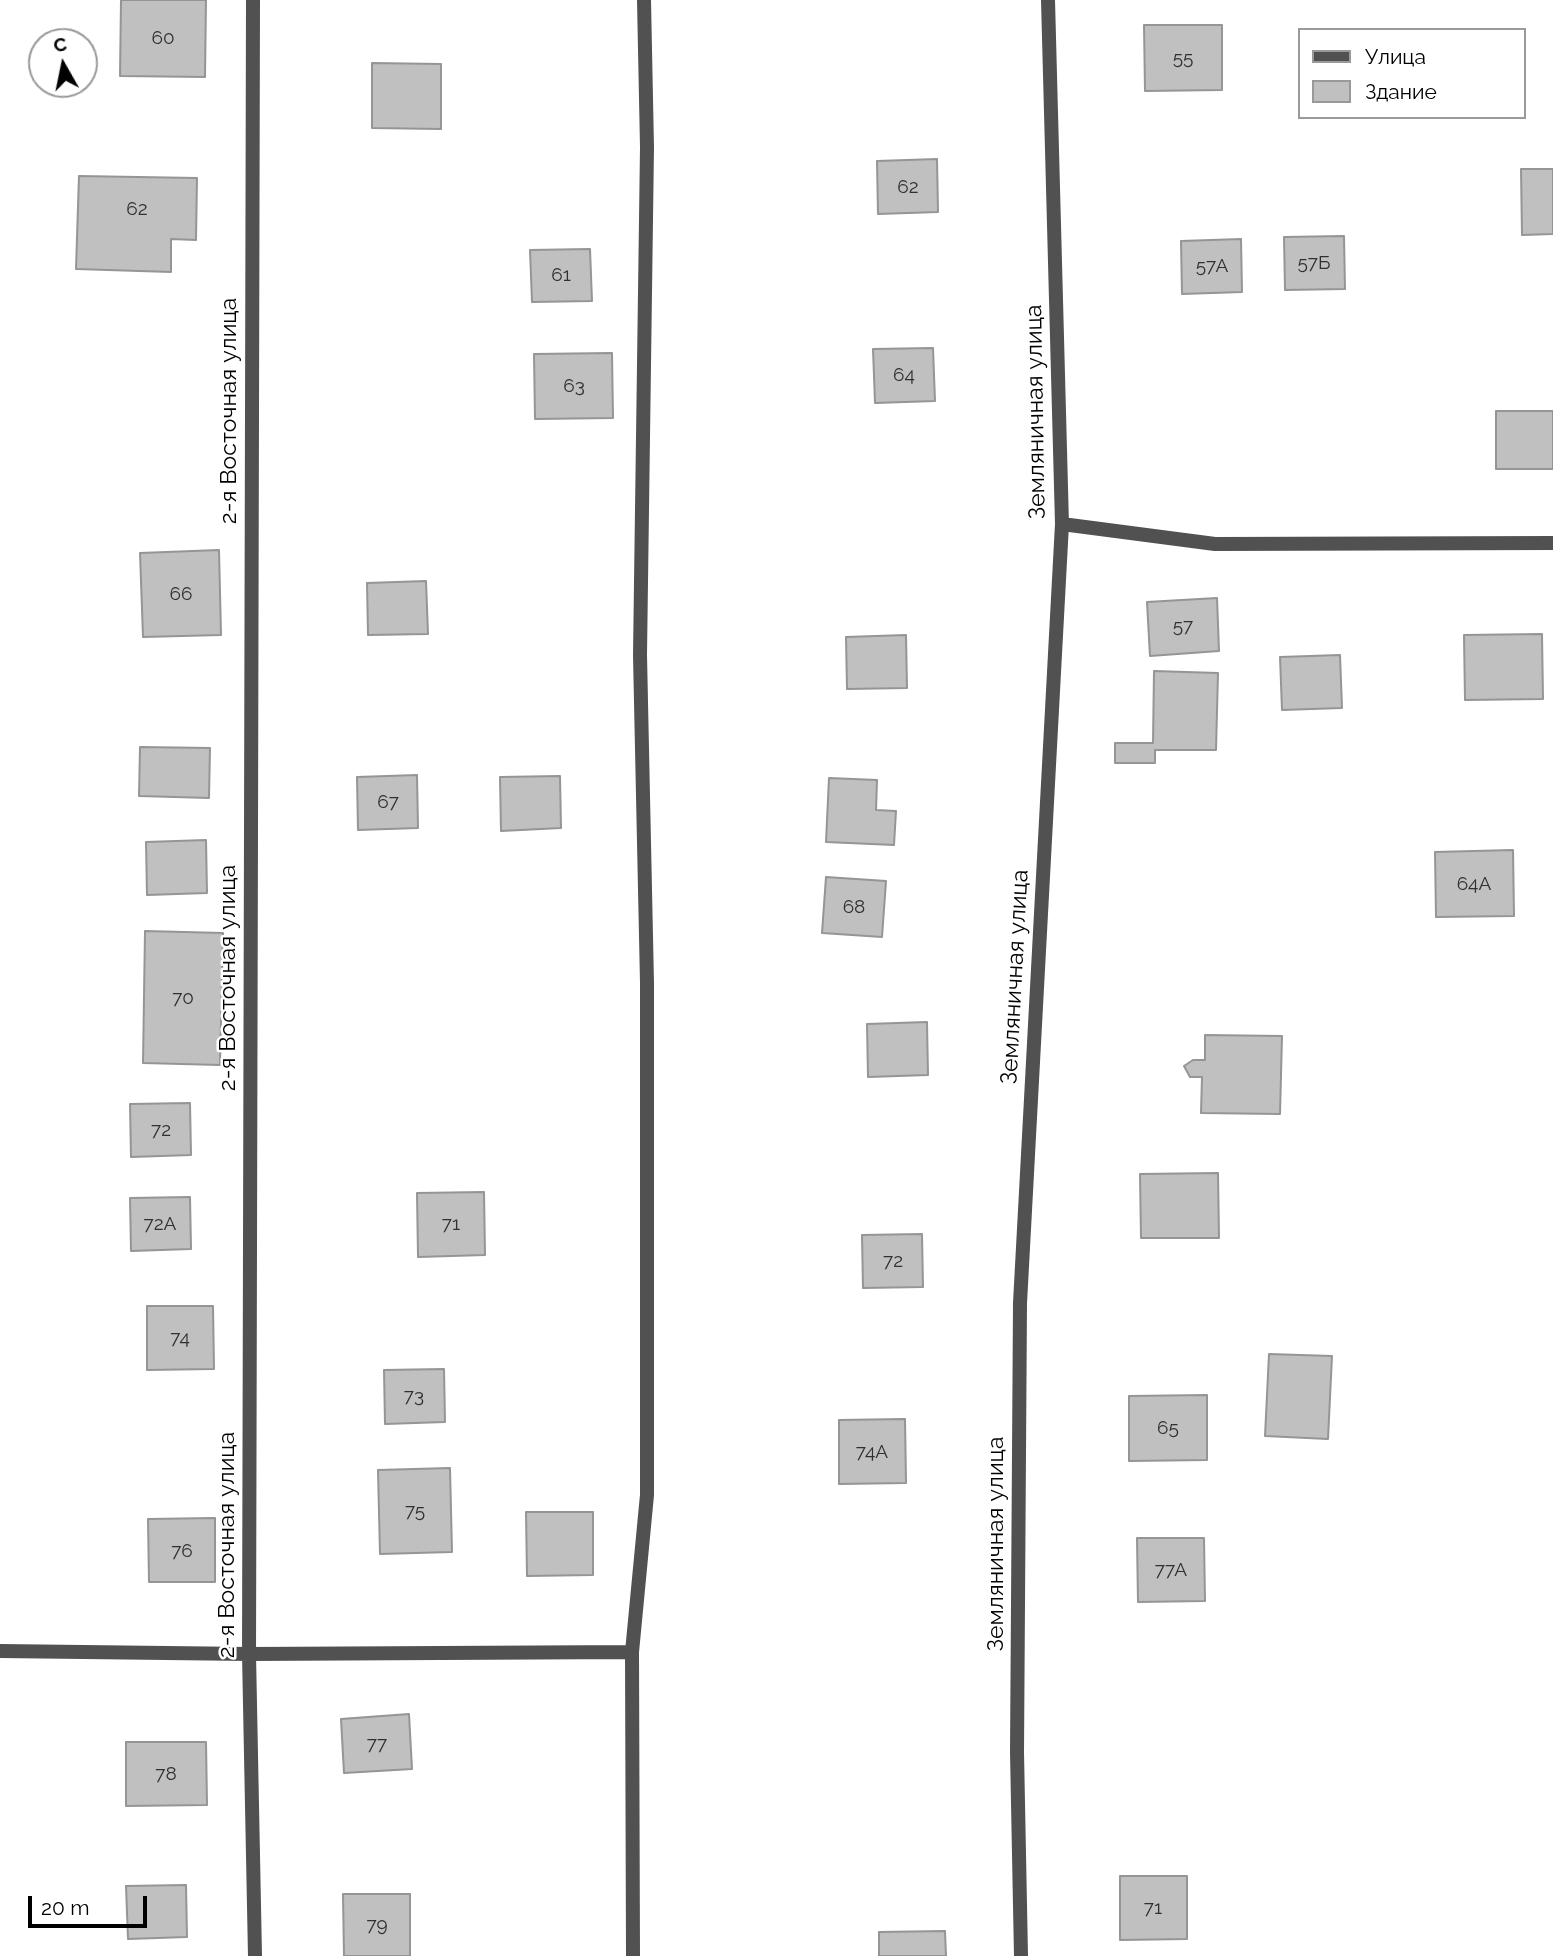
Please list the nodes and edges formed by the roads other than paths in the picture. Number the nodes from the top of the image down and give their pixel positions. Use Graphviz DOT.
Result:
graph roads {
  1 [pos="253,0"];
  2 [pos="644,0"];
  3 [pos="1048,0"];
  4 [pos="1062,524"];
  5 [pos="1553,543"];
  6 [pos="0,1651"];
  7 [pos="632,1652"];
  8 [pos="249,1654"];
  9 [pos="255,1956"];
  10 [pos="633,1956"];
  11 [pos="1021,1956"];
  1 -- 8 [label="street, 2-я Восточная улица"];
  2 -- 7 [label="street"];
  3 -- 4 [label="street, Земляничная улица"];
  4 -- 5 [label="street"];
  4 -- 11 [label="street, Земляничная улица"];
  6 -- 8 [label="street"];
  7 -- 8 [label="street"];
  7 -- 10 [label="street"];
  8 -- 9 [label="street, 2-я Восточная улица"];
}
